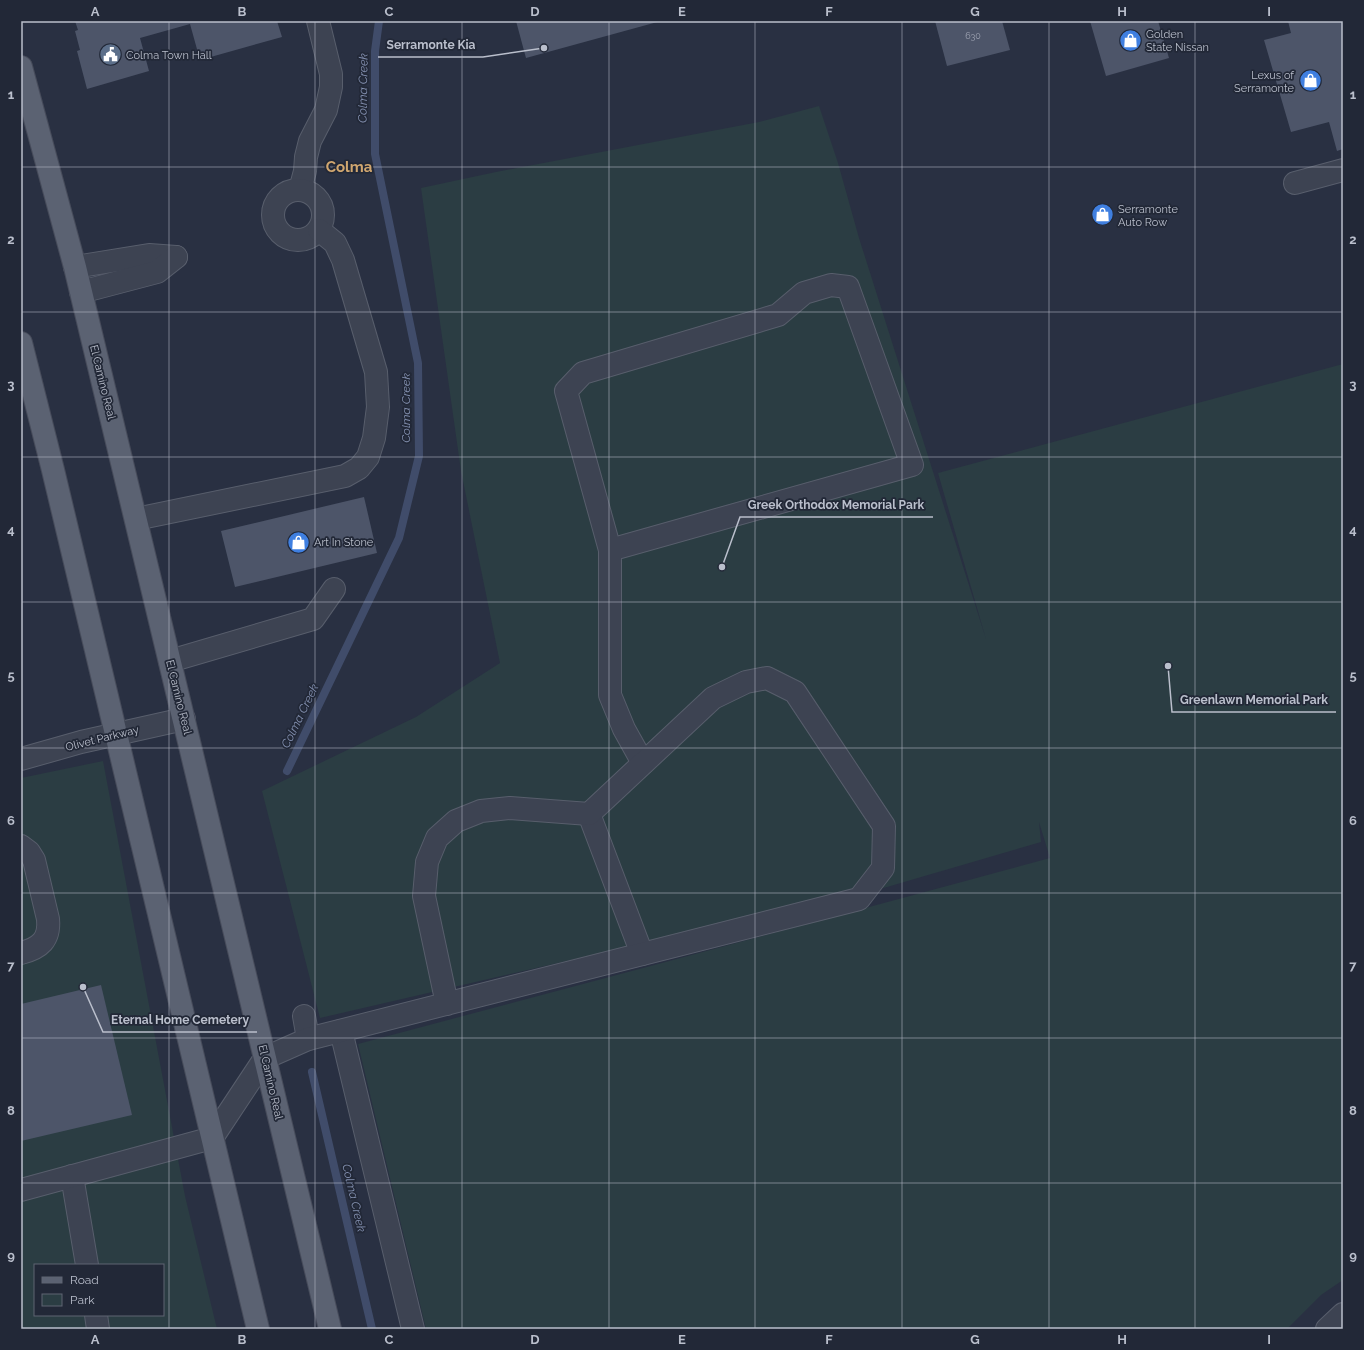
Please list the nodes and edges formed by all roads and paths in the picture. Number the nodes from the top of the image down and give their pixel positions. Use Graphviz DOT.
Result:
graph roads {
  1 [pos="318,21"];
  2 [pos="21,67"];
  3 [pos="1343,170"];
  4 [pos="1295,183"];
  5 [pos="300,190"];
  6 [pos="319,230"];
  7 [pos="75,267"];
  8 [pos="81,292"];
  9 [pos="23,357"];
  10 [pos="136,519"];
  11 [pos="610,550"];
  12 [pos="334,588"];
  13 [pos="170,661"];
  14 [pos="184,719"];
  15 [pos="116,734"];
  16 [pos="21,759"];
  17 [pos="643,763"];
  18 [pos="589,814"];
  19 [pos="21,846"];
  20 [pos="21,953"];
  21 [pos="642,954"];
  22 [pos="446,1004"];
  23 [pos="304,1016"];
  24 [pos="341,1031"];
  25 [pos="308,1039"];
  26 [pos="265,1058"];
  27 [pos="212,1138"];
  28 [pos="72,1176"];
  29 [pos="21,1190"];
  30 [pos="87,1264"];
  31 [pos="1343,1314"];
  32 [pos="96,1316"];
  33 [pos="98,1329"];
  34 [pos="258,1329"];
  35 [pos="330,1329"];
  36 [pos="413,1329"];
  37 [pos="1327,1329"];
  1 -- 5 [label="street"];
  2 -- 7 [label="main road, El Camino Real"];
  3 -- 4 [label="street"];
  5 -- 6 [label="street"];
  5 -- 6 [label="street"];
  6 -- 10 [label="street"];
  7 -- 8 [label="main road, El Camino Real"];
  7 -- 8 [label="street"];
  8 -- 10 [label="main road, El Camino Real"];
  9 -- 15 [label="main road"];
  10 -- 13 [label="main road, El Camino Real"];
  11 -- 11 [label="street"];
  11 -- 17 [label="street"];
  12 -- 13 [label="street"];
  13 -- 14 [label="main road, El Camino Real"];
  14 -- 15 [label="street, Olivet Parkway"];
  14 -- 26 [label="main road, El Camino Real"];
  15 -- 16 [label="street, Olivet Parkway"];
  15 -- 27 [label="main road"];
  17 -- 18 [label="street"];
  17 -- 21 [label="street"];
  18 -- 21 [label="street"];
  18 -- 22 [label="street"];
  19 -- 20 [label="street"];
  21 -- 22 [label="street"];
  22 -- 24 [label="street"];
  23 -- 25 [label="street"];
  24 -- 25 [label="street"];
  24 -- 36 [label="street"];
  25 -- 26 [label="street"];
  26 -- 27 [label="street"];
  26 -- 35 [label="main road, El Camino Real"];
  27 -- 28 [label="street"];
  27 -- 34 [label="main road"];
  28 -- 29 [label="street"];
  28 -- 30 [label="street"];
  31 -- 37 [label="street"];
  32 -- 33 [label="street"];
}
